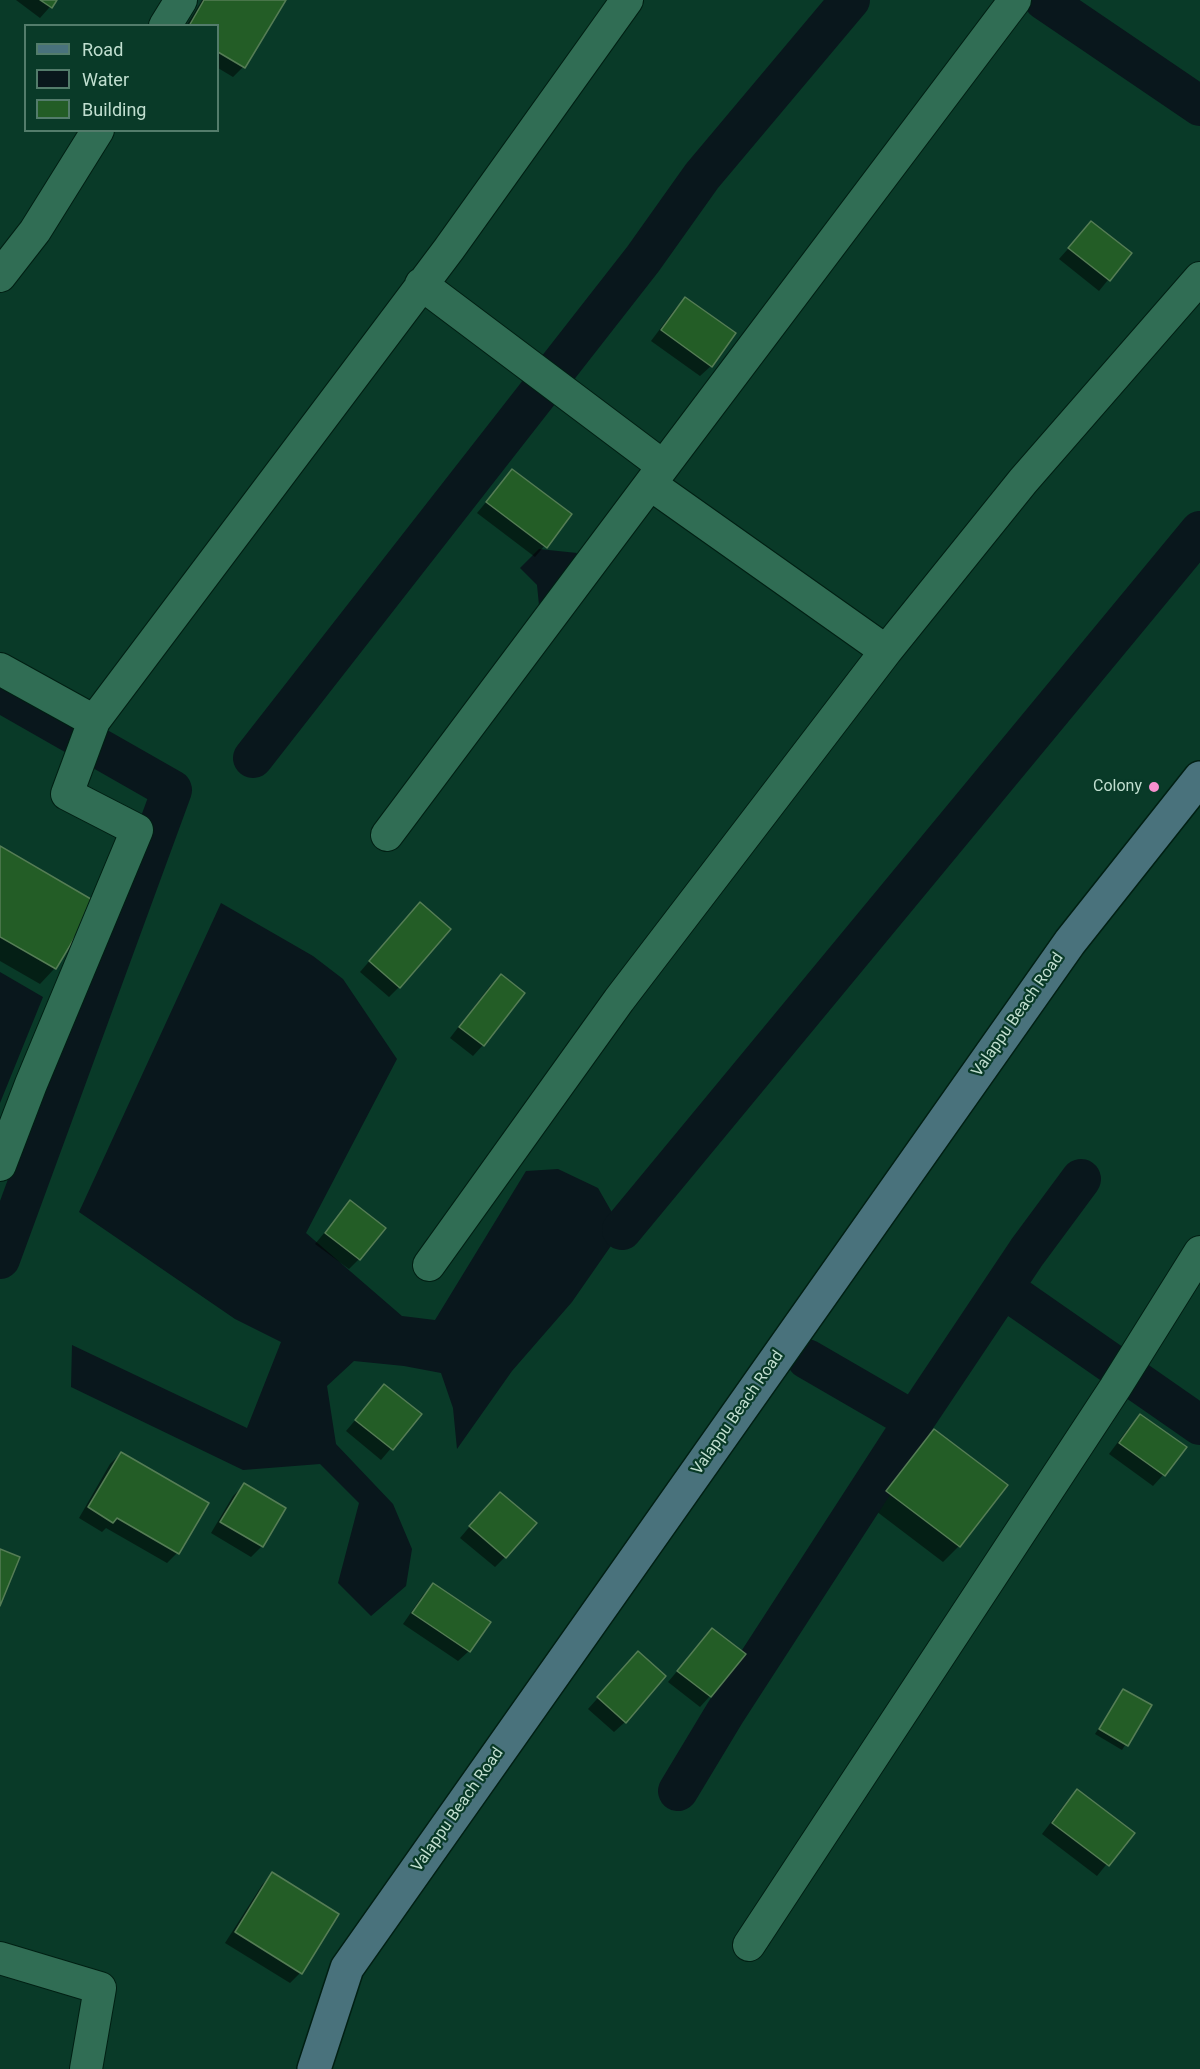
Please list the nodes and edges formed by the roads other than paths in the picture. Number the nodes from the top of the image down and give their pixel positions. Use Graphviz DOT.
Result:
graph roads {
  1 [pos="181,0"];
  2 [pos="627,0"];
  3 [pos="1015,1"];
  4 [pos="166,24"];
  5 [pos="97,132"];
  6 [pos="0,276"];
  7 [pos="1200,278"];
  8 [pos="421,284"];
  9 [pos="656,475"];
  10 [pos="886,651"];
  11 [pos="0,669"];
  12 [pos="92,726"];
  13 [pos="1200,778"];
  14 [pos="387,836"];
  15 [pos="0,1165"];
  16 [pos="1200,1252"];
  17 [pos="429,1265"];
  18 [pos="749,1946"];
  19 [pos="0,1958"];
  20 [pos="86,2069"];
  21 [pos="314,2069"];
  1 -- 4 [label="street"];
  2 -- 8 [label="street"];
  3 -- 9 [label="street"];
  5 -- 6 [label="street"];
  7 -- 10 [label="street"];
  8 -- 9 [label="street"];
  8 -- 12 [label="street"];
  9 -- 10 [label="street"];
  9 -- 14 [label="street"];
  10 -- 17 [label="street"];
  11 -- 12 [label="street"];
  12 -- 15 [label="street"];
  13 -- 21 [label="main road, Valappu Beach Road"];
  16 -- 18 [label="street"];
  19 -- 20 [label="street"];
}
